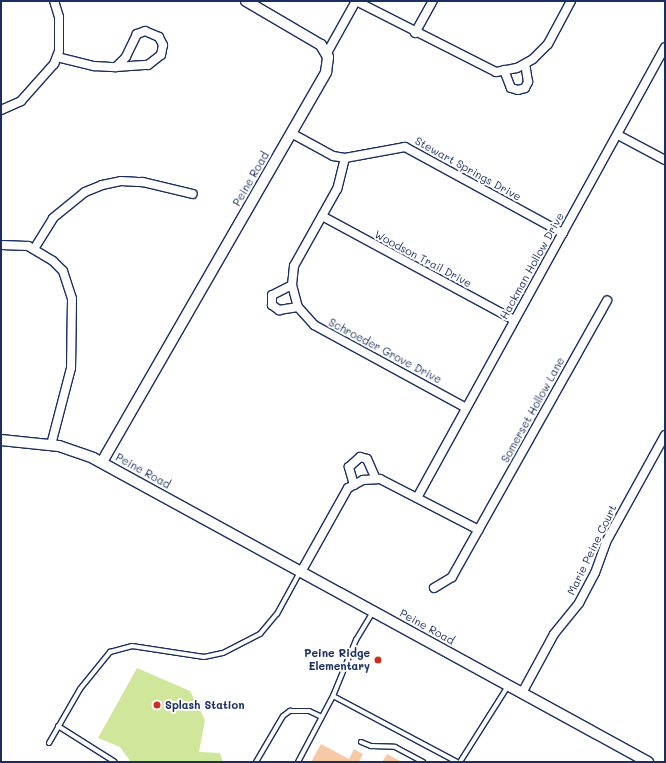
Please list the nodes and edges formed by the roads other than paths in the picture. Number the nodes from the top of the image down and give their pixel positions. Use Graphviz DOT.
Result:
graph roads {
  1 [pos="54,1"];
  2 [pos="246,1"];
  3 [pos="356,1"];
  4 [pos="433,1"];
  5 [pos="571,1"];
  6 [pos="415,33"];
  7 [pos="665,47"];
  8 [pos="327,53"];
  9 [pos="57,57"];
  10 [pos="525,64"];
  11 [pos="116,68"];
  12 [pos="504,70"];
  13 [pos="1,110"];
  14 [pos="291,133"];
  15 [pos="618,135"];
  16 [pos="345,158"];
  17 [pos="665,160"];
  18 [pos="193,194"];
  19 [pos="322,216"];
  20 [pos="563,233"];
  21 [pos="1,245"];
  22 [pos="34,249"];
  23 [pos="292,285"];
  24 [pos="607,301"];
  25 [pos="298,307"];
  26 [pos="514,320"];
  27 [pos="466,408"];
  28 [pos="665,435"];
  29 [pos="1,440"];
  30 [pos="51,445"];
  31 [pos="102,462"];
  32 [pos="376,479"];
  33 [pos="354,485"];
  34 [pos="418,496"];
  35 [pos="478,530"];
  36 [pos="301,572"];
  37 [pos="434,588"];
  38 [pos="373,612"];
  39 [pos="508,685"];
  40 [pos="522,693"];
  41 [pos="333,696"];
  42 [pos="322,717"];
  43 [pos="58,726"];
  44 [pos="361,742"];
  45 [pos="49,743"];
  46 [pos="116,762"];
  47 [pos="256,762"];
  48 [pos="298,762"];
  49 [pos="423,762"];
  50 [pos="457,762"];
  51 [pos="460,762"];
  52 [pos="648,762"];
  1 -- 9 [label="street"];
  2 -- 8 [label="street"];
  3 -- 6 [label="street"];
  3 -- 8 [label="street"];
  4 -- 6 [label="street"];
  5 -- 10 [label="street"];
  6 -- 12 [label="street"];
  7 -- 15 [label="street, Hackman Hollow Drive"];
  8 -- 14 [label="street, Peine Road"];
  9 -- 11 [label="street"];
  9 -- 13 [label="street"];
  10 -- 12 [label="street"];
  10 -- 12 [label="street"];
  11 -- 11 [label="street"];
  14 -- 16 [label="street, Stewart Springs Drive"];
  14 -- 31 [label="street, Peine Road"];
  15 -- 17 [label="street"];
  15 -- 20 [label="street, Hackman Hollow Drive"];
  16 -- 19 [label="street, Schroeder Grove Drive"];
  16 -- 20 [label="street, Stewart Springs Drive"];
  18 -- 22 [label="street"];
  19 -- 23 [label="street, Schroeder Grove Drive"];
  19 -- 26 [label="street, Woodson Trail Drive"];
  20 -- 26 [label="street, Hackman Hollow Drive"];
  21 -- 22 [label="street"];
  22 -- 30 [label="street"];
  23 -- 25 [label="street, Schroeder Grove Drive"];
  23 -- 25 [label="street"];
  24 -- 35 [label="street, Somerset Hollow Lane"];
  25 -- 27 [label="street, Schroeder Grove Drive"];
  26 -- 27 [label="street, Hackman Hollow Drive"];
  27 -- 34 [label="street, Hackman Hollow Drive"];
  28 -- 40 [label="street, Marie Peine Court"];
  29 -- 30 [label="street"];
  30 -- 31 [label="street"];
  31 -- 36 [label="street, Peine Road"];
  32 -- 33 [label="street"];
  32 -- 33 [label="street"];
  32 -- 34 [label="street"];
  33 -- 36 [label="street"];
  34 -- 35 [label="street"];
  35 -- 37 [label="street, Somerset Hollow Lane"];
  36 -- 38 [label="street, Peine Road"];
  36 -- 43 [label="lane"];
  38 -- 39 [label="street, Peine Road"];
  38 -- 41 [label="lane"];
  39 -- 40 [label="street, Peine Road"];
  39 -- 51 [label="lane"];
  40 -- 52 [label="street, Peine Road"];
  41 -- 42 [label="lane"];
  41 -- 50 [label="lane"];
  42 -- 47 [label="lane"];
  42 -- 48 [label="lane"];
  43 -- 45 [label="lane"];
  43 -- 46 [label="lane"];
  44 -- 49 [label="lane"];
}
